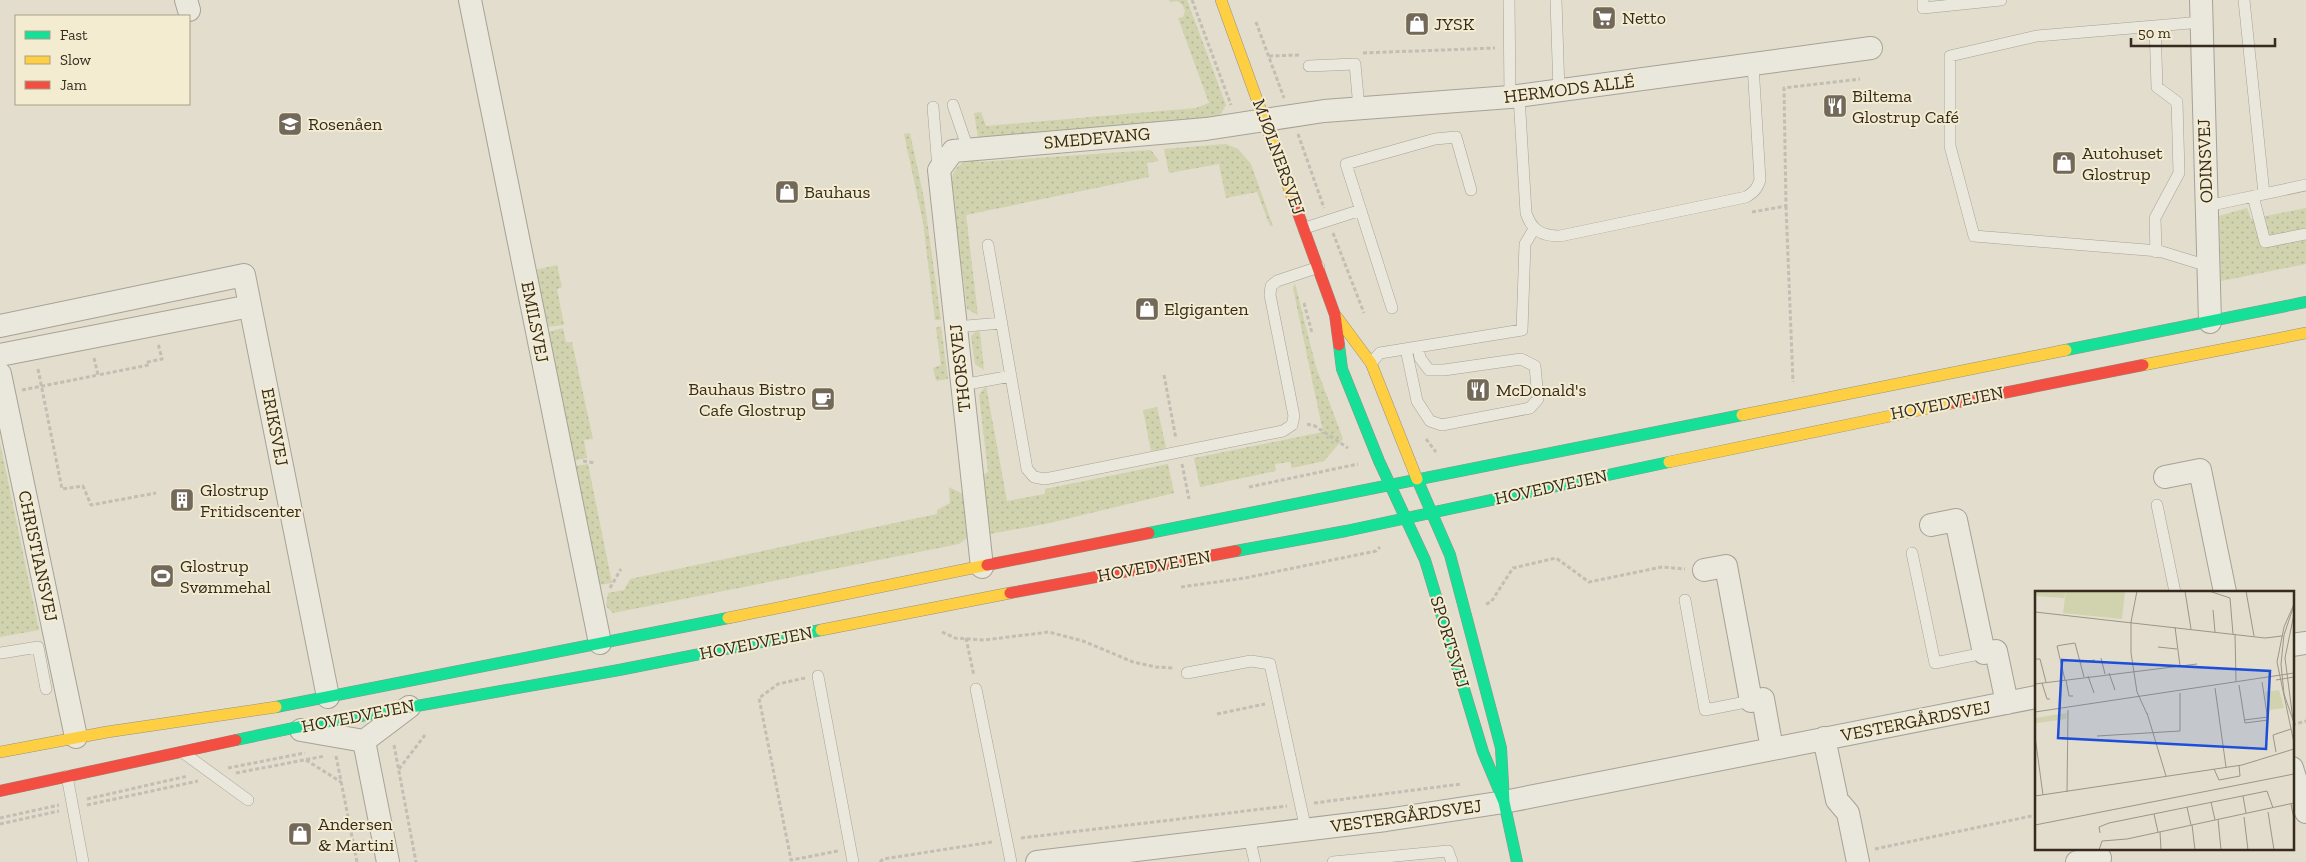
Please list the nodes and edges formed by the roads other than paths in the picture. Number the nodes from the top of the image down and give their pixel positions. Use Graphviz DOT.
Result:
graph roads {
  1 [pos="470,0"];
  2 [pos="1221,0"];
  3 [pos="1508,0"];
  4 [pos="1556,0"];
  5 [pos="1922,0"];
  6 [pos="2001,0"];
  7 [pos="2201,0"];
  8 [pos="2244,0"];
  9 [pos="2202,22"];
  10 [pos="2155,26"];
  11 [pos="1871,48"];
  12 [pos="1308,60"];
  13 [pos="1753,64"];
  14 [pos="1559,91"];
  15 [pos="1514,97"];
  16 [pos="953,104"];
  17 [pos="934,107"];
  18 [pos="1359,108"];
  19 [pos="1265,119"];
  20 [pos="968,149"];
  21 [pos="938,170"];
  22 [pos="2306,186"];
  23 [pos="1471,190"];
  24 [pos="2259,195"];
  25 [pos="2207,206"];
  26 [pos="1361,210"];
  27 [pos="1305,228"];
  28 [pos="1534,229"];
  29 [pos="2306,234"];
  30 [pos="988,245"];
  31 [pos="2156,252"];
  32 [pos="2208,266"];
  33 [pos="1319,267"];
  34 [pos="2306,302"];
  35 [pos="250,306"];
  36 [pos="1392,308"];
  37 [pos="1335,315"];
  38 [pos="2210,322"];
  39 [pos="1002,323"];
  40 [pos="0,326"];
  41 [pos="956,327"];
  42 [pos="2306,333"];
  43 [pos="1418,347"];
  44 [pos="1406,349"];
  45 [pos="0,355"];
  46 [pos="1371,363"];
  47 [pos="1011,376"];
  48 [pos="2,384"];
  49 [pos="962,385"];
  50 [pos="2165,477"];
  51 [pos="1417,480"];
  52 [pos="1390,485"];
  53 [pos="2157,505"];
  54 [pos="1432,513"];
  55 [pos="1406,518"];
  56 [pos="1931,525"];
  57 [pos="1912,553"];
  58 [pos="982,567"];
  59 [pos="1704,570"];
  60 [pos="2175,591"];
  61 [pos="2224,591"];
  62 [pos="1685,600"];
  63 [pos="600,643"];
  64 [pos="1,653"];
  65 [pos="1984,653"];
  66 [pos="1187,672"];
  67 [pos="818,676"];
  68 [pos="46,689"];
  69 [pos="976,689"];
  70 [pos="2035,697"];
  71 [pos="328,698"];
  72 [pos="1751,702"];
  73 [pos="2007,703"];
  74 [pos="412,706"];
  75 [pos="198,718"];
  76 [pos="293,728"];
  77 [pos="76,738"];
  78 [pos="1824,738"];
  79 [pos="364,741"];
  80 [pos="108,744"];
  81 [pos="1772,749"];
  82 [pos="0,752"];
  83 [pos="181,752"];
  84 [pos="67,776"];
  85 [pos="2294,777"];
  86 [pos="0,791"];
  87 [pos="248,800"];
  88 [pos="1504,802"];
  89 [pos="2300,803"];
  90 [pos="1306,830"];
  91 [pos="1249,837"];
  92 [pos="2099,856"];
  93 [pos="1857,858"];
  94 [pos="83,862"];
  95 [pos="388,862"];
  96 [pos="853,862"];
  97 [pos="1011,862"];
  98 [pos="1037,862"];
  99 [pos="1255,862"];
  100 [pos="1333,862"];
  101 [pos="1452,862"];
  102 [pos="1517,862"];
  103 [pos="2077,862"];
  1 -- 63 [label="street, EMILSVEJ"];
  2 -- 19 [label="main road, MJØLNERSVEJ"];
  3 -- 15 [label="lane"];
  4 -- 14 [label="lane"];
  5 -- 6 [label="lane"];
  7 -- 9 [label="street, ODINSVEJ"];
  8 -- 24 [label="lane"];
  9 -- 10 [label="lane"];
  9 -- 25 [label="street, ODINSVEJ"];
  10 -- 31 [label="lane"];
  10 -- 31 [label="lane"];
  11 -- 13 [label="street, HERMODS ALLÉ"];
  12 -- 18 [label="lane"];
  13 -- 14 [label="street, HERMODS ALLÉ"];
  13 -- 28 [label="lane"];
  14 -- 15 [label="street, HERMODS ALLÉ"];
  15 -- 18 [label="street, HERMODS ALLÉ"];
  15 -- 28 [label="lane"];
  16 -- 20 [label="lane"];
  17 -- 21 [label="lane"];
  18 -- 19 [label="street, HERMODS ALLÉ"];
  19 -- 20 [label="street, SMEDEVANG"];
  19 -- 27 [label="main road, MJØLNERSVEJ"];
  20 -- 21 [label="street, SMEDEVANG"];
  21 -- 41 [label="street, THORSVEJ"];
  22 -- 24 [label="lane"];
  23 -- 26 [label="lane"];
  24 -- 25 [label="lane"];
  24 -- 29 [label="lane"];
  25 -- 32 [label="street, ODINSVEJ"];
  26 -- 27 [label="lane"];
  26 -- 36 [label="lane"];
  27 -- 33 [label="main road, MJØLNERSVEJ"];
  28 -- 43 [label="lane"];
  30 -- 39 [label="lane"];
  31 -- 32 [label="lane"];
  32 -- 38 [label="street, ODINSVEJ"];
  33 -- 37 [label="main road, MJØLNERSVEJ"];
  33 -- 47 [label="lane"];
  34 -- 38 [label="main road, HOVEDVEJEN"];
  35 -- 40 [label="street, ERIKSVEJ"];
  35 -- 45 [label="street"];
  35 -- 71 [label="street, ERIKSVEJ"];
  37 -- 46 [label="main road, MJØLNERSVEJ"];
  37 -- 52 [label="main road, MJØLNERSVEJ"];
  38 -- 51 [label="main road, HOVEDVEJEN"];
  39 -- 41 [label="lane"];
  39 -- 47 [label="lane"];
  41 -- 49 [label="street, THORSVEJ"];
  42 -- 54 [label="main road, HOVEDVEJEN"];
  43 -- 44 [label="lane"];
  43 -- 44 [label="lane"];
  44 -- 46 [label="lane"];
  46 -- 51 [label="main road, MJØLNERSVEJ"];
  47 -- 49 [label="lane"];
  48 -- 77 [label="street, CHRISTIANSVEJ"];
  49 -- 58 [label="street, THORSVEJ"];
  50 -- 61 [label="street"];
  51 -- 52 [label="main road, HOVEDVEJEN"];
  51 -- 54 [label="main road, SPORTSVEJ"];
  52 -- 55 [label="main road, SPORTSVEJ"];
  52 -- 58 [label="main road, HOVEDVEJEN"];
  53 -- 60 [label="lane"];
  54 -- 55 [label="main road, HOVEDVEJEN"];
  54 -- 88 [label="main road, SPORTSVEJ"];
  55 -- 74 [label="main road, HOVEDVEJEN"];
  55 -- 88 [label="main road, SPORTSVEJ"];
  56 -- 65 [label="street"];
  57 -- 65 [label="lane"];
  58 -- 63 [label="main road, HOVEDVEJEN"];
  59 -- 72 [label="street"];
  62 -- 72 [label="lane"];
  63 -- 71 [label="main road, HOVEDVEJEN"];
  64 -- 68 [label="lane"];
  65 -- 73 [label="street, VESTERGÅRDSVEJ"];
  66 -- 90 [label="lane"];
  67 -- 96 [label="lane"];
  69 -- 97 [label="lane"];
  70 -- 73 [label="street, VESTERGÅRDSVEJ"];
  71 -- 75 [label="main road, HOVEDVEJEN"];
  72 -- 81 [label="street"];
  73 -- 78 [label="street, VESTERGÅRDSVEJ"];
  74 -- 76 [label="main road, HOVEDVEJEN"];
  74 -- 79 [label="street"];
  75 -- 77 [label="main road, HOVEDVEJEN"];
  75 -- 80 [label="main road"];
  76 -- 79 [label="street"];
  76 -- 83 [label="main road, HOVEDVEJEN"];
  77 -- 82 [label="main road, HOVEDVEJEN"];
  78 -- 81 [label="street, VESTERGÅRDSVEJ"];
  78 -- 93 [label="street, VESTERGÅRDSVEJ"];
  79 -- 95 [label="street"];
  81 -- 88 [label="street, VESTERGÅRDSVEJ"];
  83 -- 84 [label="main road, HOVEDVEJEN"];
  83 -- 87 [label="lane"];
  84 -- 86 [label="main road, HOVEDVEJEN"];
  84 -- 94 [label="lane"];
  85 -- 89 [label="street"];
  88 -- 90 [label="street, VESTERGÅRDSVEJ"];
  88 -- 102 [label="main road, SPORTSVEJ"];
  90 -- 91 [label="street, VESTERGÅRDSVEJ"];
  91 -- 98 [label="street, VESTERGÅRDSVEJ"];
  91 -- 99 [label="lane"];
  92 -- 103 [label="street"];
  100 -- 101 [label="lane"];
}
